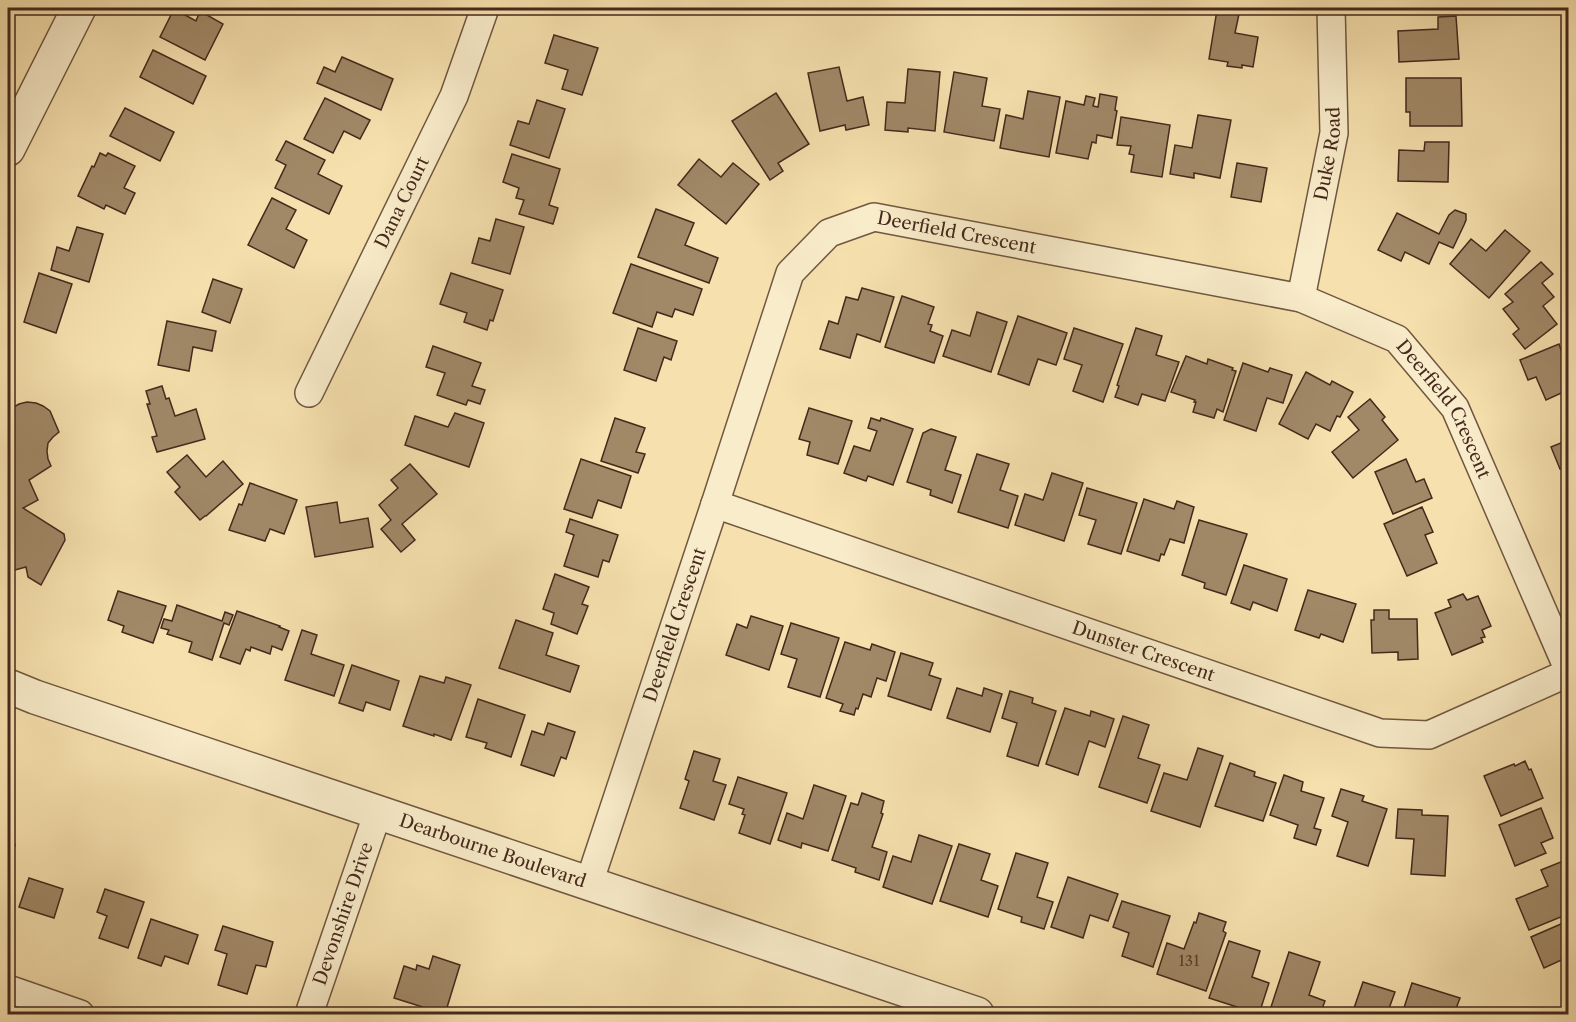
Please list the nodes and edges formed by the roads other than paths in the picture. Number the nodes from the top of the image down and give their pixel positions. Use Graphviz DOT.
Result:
graph roads {
  1 [pos="80,8"];
  2 [pos="485,8"];
  3 [pos="1331,8"];
  4 [pos="8,149"];
  5 [pos="1301,298"];
  6 [pos="309,393"];
  7 [pos="715,504"];
  8 [pos="1569,671"];
  9 [pos="11,687"];
  10 [pos="378,812"];
  11 [pos="589,883"];
  12 [pos="8,989"];
  13 [pos="80,1014"];
  14 [pos="309,1014"];
  15 [pos="977,1014"];
  1 -- 4 [label="street"];
  2 -- 6 [label="street, Dana Court"];
  3 -- 5 [label="street, Duke Road"];
  5 -- 7 [label="street, Deerfield Crescent"];
  5 -- 8 [label="street, Deerfield Crescent"];
  7 -- 8 [label="street, Dunster Crescent"];
  7 -- 11 [label="street, Deerfield Crescent"];
  9 -- 10 [label="street, Dearbourne Boulevard"];
  10 -- 11 [label="street, Dearbourne Boulevard"];
  10 -- 14 [label="street, Devonshire Drive"];
  11 -- 15 [label="street, Dearbourne Boulevard"];
  12 -- 13 [label="street"];
}
